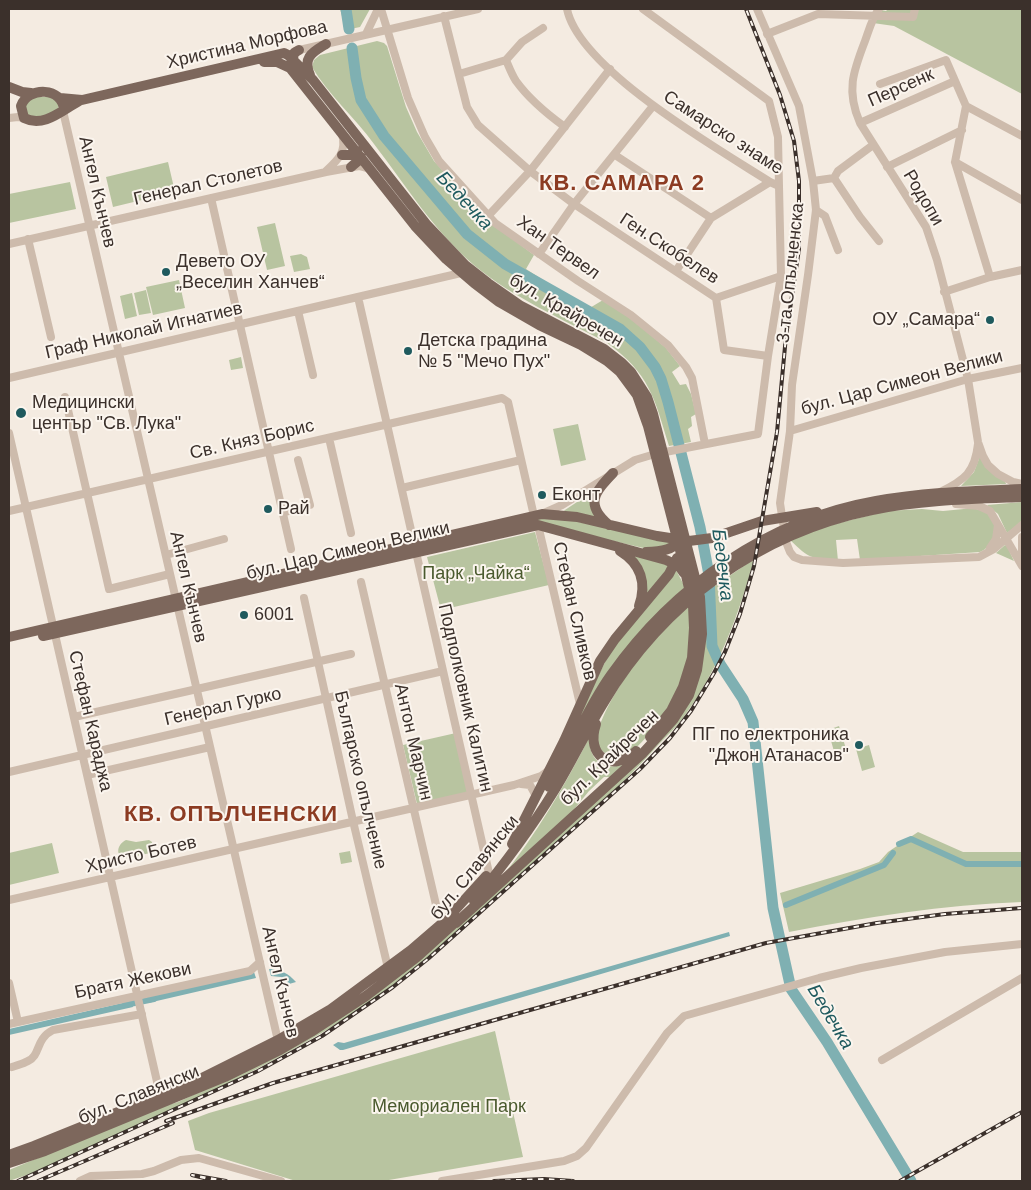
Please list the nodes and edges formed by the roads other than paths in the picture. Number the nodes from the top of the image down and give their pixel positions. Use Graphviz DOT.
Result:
graph roads {
  1 [pos="379,9"];
  2 [pos="478,9"];
  3 [pos="567,9"];
  4 [pos="643,9"];
  5 [pos="757,9"];
  6 [pos="915,9"];
  7 [pos="877,12"];
  8 [pos="446,14"];
  9 [pos="543,28"];
  10 [pos="386,30"];
  11 [pos="767,34"];
  12 [pos="364,35"];
  13 [pos="326,44"];
  14 [pos="292,54"];
  15 [pos="506,60"];
  16 [pos="241,63"];
  17 [pos="610,69"];
  18 [pos="292,70"];
  19 [pos="459,74"];
  20 [pos="313,80"];
  21 [pos="955,81"];
  22 [pos="880,84"];
  23 [pos="9,86"];
  24 [pos="31,94"];
  25 [pos="60,98"];
  26 [pos="82,100"];
  27 [pos="21,105"];
  28 [pos="653,106"];
  29 [pos="966,106"];
  30 [pos="63,110"];
  31 [pos="9,117"];
  32 [pos="24,118"];
  33 [pos="50,118"];
  34 [pos="860,123"];
  35 [pos="565,127"];
  36 [pos="345,130"];
  37 [pos="962,130"];
  38 [pos="68,131"];
  39 [pos="1022,136"];
  40 [pos="873,145"];
  41 [pos="342,154"];
  42 [pos="359,155"];
  43 [pos="615,155"];
  44 [pos="955,162"];
  45 [pos="351,167"];
  46 [pos="375,167"];
  47 [pos="887,167"];
  48 [pos="530,171"];
  49 [pos="326,172"];
  50 [pos="834,178"];
  51 [pos="813,181"];
  52 [pos="770,182"];
  53 [pos="779,186"];
  54 [pos="211,198"];
  55 [pos="1022,200"];
  56 [pos="574,204"];
  57 [pos="816,210"];
  58 [pos="488,216"];
  59 [pos="711,218"];
  60 [pos="90,226"];
  61 [pos="28,239"];
  62 [pos="879,241"];
  63 [pos="9,244"];
  64 [pos="838,250"];
  65 [pos="539,254"];
  66 [pos="1022,270"];
  67 [pos="676,271"];
  68 [pos="461,273"];
  69 [pos="781,276"];
  70 [pos="990,277"];
  71 [pos="944,292"];
  72 [pos="358,297"];
  73 [pos="716,298"];
  74 [pos="298,311"];
  75 [pos="240,324"];
  76 [pos="51,337"];
  77 [pos="119,352"];
  78 [pos="768,356"];
  79 [pos="1022,368"];
  80 [pos="313,375"];
  81 [pos="9,378"];
  82 [pos="968,379"];
  83 [pos="64,397"];
  84 [pos="502,398"];
  85 [pos="387,424"];
  86 [pos="790,431"];
  87 [pos="9,433"];
  88 [pos="758,434"];
  89 [pos="329,438"];
  90 [pos="978,442"];
  91 [pos="701,445"];
  92 [pos="268,451"];
  93 [pos="659,453"];
  94 [pos="298,460"];
  95 [pos="521,460"];
  96 [pos="614,473"];
  97 [pos="148,479"];
  98 [pos="1022,484"];
  99 [pos="402,488"];
  100 [pos="1022,489"];
  101 [pos="87,493"];
  102 [pos="1022,497"];
  103 [pos="936,498"];
  104 [pos="26,507"];
  105 [pos="9,511"];
  106 [pos="282,513"];
  107 [pos="537,519"];
  108 [pos="997,522"];
  109 [pos="798,524"];
  110 [pos="610,525"];
  111 [pos="1022,525"];
  112 [pos="683,531"];
  113 [pos="351,534"];
  114 [pos="1022,537"];
  115 [pos="224,539"];
  116 [pos="1006,540"];
  117 [pos="610,545"];
  118 [pos="679,546"];
  119 [pos="415,548"];
  120 [pos="291,549"];
  121 [pos="632,552"];
  122 [pos="166,555"];
  123 [pos="970,557"];
  124 [pos="1022,557"];
  125 [pos="674,564"];
  126 [pos="1022,566"];
  127 [pos="170,574"];
  128 [pos="686,576"];
  129 [pos="361,582"];
  130 [pos="304,598"];
  131 [pos="177,602"];
  132 [pos="638,610"];
  133 [pos="54,630"];
  134 [pos="9,637"];
  135 [pos="9,644"];
  136 [pos="351,654"];
  137 [pos="318,662"];
  138 [pos="624,665"];
  139 [pos="443,672"];
  140 [pos="385,685"];
  141 [pos="197,690"];
  142 [pos="326,699"];
  143 [pos="604,702"];
  144 [pos="580,704"];
  145 [pos="74,718"];
  146 [pos="205,726"];
  147 [pos="210,747"];
  148 [pos="83,755"];
  149 [pos="548,771"];
  150 [pos="9,772"];
  151 [pos="87,775"];
  152 [pos="514,785"];
  153 [pos="471,794"];
  154 [pos="536,796"];
  155 [pos="413,808"];
  156 [pos="353,821"];
  157 [pos="512,844"];
  158 [pos="234,849"];
  159 [pos="489,873"];
  160 [pos="111,877"];
  161 [pos="9,900"];
  162 [pos="436,909"];
  163 [pos="456,923"];
  164 [pos="1022,944"];
  165 [pos="388,968"];
  166 [pos="261,969"];
  167 [pos="1022,978"];
  168 [pos="9,983"];
  169 [pos="140,1003"];
  170 [pos="18,1022"];
  171 [pos="9,1024"];
  172 [pos="279,1045"];
  173 [pos="882,1060"];
  174 [pos="12,1067"];
  175 [pos="161,1099"];
  176 [pos="9,1155"];
  177 [pos="9,1164"];
  178 [pos="80,1181"];
  179 [pos="281,1181"];
  180 [pos="442,1181"];
  1 -- 10 [label="street, Хан Тервел"];
  1 -- 12 [label="street"];
  2 -- 8 [label="street, Христина Морфова"];
  3 -- 17 [label="street, Самарско знаме"];
  4 -- 53 [label="street"];
  5 -- 11 [label="street, 3-та Опълченска"];
  6 -- 7 [label="street"];
  7 -- 11 [label="street"];
  7 -- 34 [label="street, Родопи"];
  8 -- 10 [label="street, Христина Морфова"];
  8 -- 19 [label="street, Ген.Скобелев"];
  9 -- 15 [label="street"];
  10 -- 12 [label="street, Христина Морфова"];
  10 -- 58 [label="street, Хан Тервел"];
  11 -- 51 [label="street, 3-та Опълченска"];
  12 -- 13 [label="street, Христина Морфова"];
  13 -- 14 [label="street, Христина Морфова"];
  13 -- 20 [label="main road"];
  14 -- 16 [label="main road, Христина Морфова"];
  14 -- 18 [label="main road"];
  14 -- 20 [label="main road, бул. Крайречен"];
  15 -- 19 [label="street"];
  15 -- 35 [label="street"];
  16 -- 18 [label="main road"];
  16 -- 26 [label="main road, Христина Морфова"];
  17 -- 28 [label="street, Самарско знаме"];
  17 -- 35 [label="street"];
  18 -- 36 [label="main road, бул. Крайречен"];
  19 -- 48 [label="street, Ген.Скобелев"];
  20 -- 36 [label="main road, бул. Крайречен"];
  21 -- 22 [label="street"];
  21 -- 29 [label="street"];
  21 -- 34 [label="street, Персенк"];
  23 -- 24 [label="main road"];
  23 -- 27 [label="main road"];
  24 -- 25 [label="main road"];
  24 -- 27 [label="main road"];
  25 -- 26 [label="main road, Христина Морфова"];
  25 -- 30 [label="main road"];
  26 -- 30 [label="main road, Христина Морфова"];
  27 -- 31 [label="street"];
  27 -- 32 [label="main road"];
  28 -- 43 [label="street"];
  28 -- 52 [label="street, Самарско знаме"];
  29 -- 37 [label="street"];
  29 -- 39 [label="street"];
  30 -- 33 [label="main road"];
  30 -- 38 [label="street, Ангел Кънчев"];
  31 -- 32 [label="street"];
  32 -- 33 [label="main road"];
  33 -- 38 [label="street, Ангел Кънчев"];
  34 -- 40 [label="street, Родопи"];
  35 -- 48 [label="street"];
  36 -- 41 [label="street"];
  36 -- 42 [label="main road"];
  36 -- 46 [label="main road, бул. Крайречен"];
  37 -- 44 [label="street"];
  37 -- 47 [label="street"];
  38 -- 60 [label="street, Ангел Кънчев"];
  40 -- 47 [label="street, Родопи"];
  40 -- 50 [label="street"];
  41 -- 42 [label="main road"];
  41 -- 49 [label="street"];
  42 -- 45 [label="main road"];
  42 -- 46 [label="main road"];
  43 -- 56 [label="street"];
  43 -- 59 [label="street"];
  44 -- 55 [label="street"];
  44 -- 70 [label="street"];
  45 -- 46 [label="street, Генерал Столетов"];
  45 -- 49 [label="street, Генерал Столетов"];
  46 -- 68 [label="main road, бул. Крайречен"];
  46 -- 93 [label="main road, бул. Крайречен"];
  47 -- 71 [label="street, Родопи"];
  48 -- 56 [label="street, Ген.Скобелев"];
  48 -- 58 [label="street"];
  49 -- 54 [label="street, Генерал Столетов"];
  50 -- 51 [label="street"];
  50 -- 62 [label="street"];
  51 -- 57 [label="street, 3-та Опълченска"];
  52 -- 53 [label="street, Самарско знаме"];
  52 -- 59 [label="street"];
  53 -- 69 [label="street, Самарско знаме"];
  54 -- 60 [label="street, Генерал Столетов"];
  54 -- 75 [label="street"];
  56 -- 65 [label="street"];
  56 -- 67 [label="street, Ген.Скобелев"];
  57 -- 64 [label="street"];
  57 -- 86 [label="street, 3-та Опълченска"];
  58 -- 65 [label="street, Хан Тервел"];
  59 -- 67 [label="street"];
  60 -- 61 [label="street, Генерал Столетов"];
  60 -- 77 [label="street, Ангел Кънчев"];
  61 -- 63 [label="street, Генерал Столетов"];
  61 -- 76 [label="street"];
  65 -- 91 [label="street, Хан Тервел"];
  66 -- 70 [label="street"];
  67 -- 73 [label="street, Ген.Скобелев"];
  68 -- 72 [label="street, Граф Николай Игнатиев"];
  68 -- 93 [label="main road, бул. Крайречен"];
  69 -- 73 [label="street"];
  69 -- 78 [label="street, Самарско знаме"];
  70 -- 71 [label="street"];
  71 -- 82 [label="street, Родопи"];
  72 -- 74 [label="street, Граф Николай Игнатиев"];
  72 -- 85 [label="street, Подполковник Калитин"];
  73 -- 78 [label="street, Ген.Скобелев"];
  74 -- 75 [label="street, Граф Николай Игнатиев"];
  74 -- 80 [label="street"];
  75 -- 77 [label="street, Граф Николай Игнатиев"];
  75 -- 92 [label="street"];
  77 -- 81 [label="street, Граф Николай Игнатиев"];
  77 -- 97 [label="street, Ангел Кънчев"];
  78 -- 88 [label="street, Самарско знаме"];
  79 -- 82 [label="street, бул. Цар Симеон Велики"];
  82 -- 86 [label="street, бул. Цар Симеон Велики"];
  82 -- 90 [label="street, Родопи"];
  83 -- 101 [label="street"];
  84 -- 85 [label="street, Св. Княз Борис"];
  84 -- 95 [label="street, Стефан Сливков"];
  85 -- 89 [label="street, Св. Княз Борис"];
  85 -- 99 [label="street, Подполковник Калитин"];
  86 -- 123 [label="street, 3-та Опълченска"];
  87 -- 104 [label="street, Стефан Караджа"];
  88 -- 91 [label="street, бул. Цар Симеон Велики"];
  89 -- 92 [label="street, Св. Княз Борис"];
  89 -- 113 [label="street"];
  90 -- 98 [label="street, Родопи"];
  90 -- 103 [label="street, Родопи"];
  91 -- 93 [label="street, бул. Цар Симеон Велики"];
  92 -- 97 [label="street, Св. Княз Борис"];
  92 -- 106 [label="street"];
  93 -- 96 [label="street, бул. Цар Симеон Велики"];
  93 -- 112 [label="main road, бул. Крайречен"];
  93 -- 118 [label="main road, бул. Крайречен"];
  94 -- 106 [label="street"];
  95 -- 99 [label="street"];
  95 -- 107 [label="street, Стефан Сливков"];
  96 -- 107 [label="street, бул. Цар Симеон Велики"];
  96 -- 110 [label="main road"];
  97 -- 101 [label="street, Св. Княз Борис"];
  97 -- 122 [label="street, Ангел Кънчев"];
  99 -- 119 [label="street, Подполковник Калитин"];
  100 -- 103 [label="main road"];
  101 -- 104 [label="street, Св. Княз Борис"];
  101 -- 127 [label="street"];
  102 -- 103 [label="main road"];
  103 -- 108 [label="street"];
  103 -- 109 [label="main road"];
  103 -- 109 [label="main road"];
  104 -- 105 [label="street, Св. Княз Борис"];
  104 -- 133 [label="street, Стефан Караджа"];
  106 -- 120 [label="street"];
  107 -- 110 [label="main road, бул. Цар Симеон Велики"];
  107 -- 117 [label="main road, бул. Цар Симеон Велики"];
  107 -- 119 [label="main road, бул. Цар Симеон Велики"];
  107 -- 144 [label="street, Стефан Сливков"];
  108 -- 116 [label="street"];
  108 -- 123 [label="street"];
  109 -- 110 [label="main road, бул. Цар Симеон Велики"];
  109 -- 138 [label="main road, бул. Славянски"];
  111 -- 116 [label="street"];
  112 -- 118 [label="main road"];
  112 -- 163 [label="main road, бул. Крайречен"];
  114 -- 124 [label="street"];
  115 -- 122 [label="street"];
  116 -- 123 [label="street"];
  116 -- 126 [label="street"];
  117 -- 121 [label="main road, бул. Цар Симеон Велики"];
  117 -- 132 [label="main road"];
  118 -- 121 [label="main road"];
  118 -- 125 [label="main road"];
  118 -- 128 [label="main road, бул. Крайречен"];
  119 -- 131 [label="main road, бул. Цар Симеон Велики"];
  119 -- 139 [label="street, Подполковник Калитин"];
  121 -- 125 [label="main road, бул. Цар Симеон Велики"];
  122 -- 127 [label="street, Ангел Кънчев"];
  125 -- 128 [label="main road, бул. Цар Симеон Велики"];
  125 -- 132 [label="main road"];
  127 -- 131 [label="street, Ангел Кънчев"];
  128 -- 143 [label="main road, бул. Крайречен"];
  129 -- 140 [label="street, Антон Марчин"];
  130 -- 137 [label="street, Българско опълчение"];
  131 -- 133 [label="main road, бул. Цар Симеон Велики"];
  131 -- 141 [label="street, Ангел Кънчев"];
  132 -- 144 [label="main road"];
  133 -- 134 [label="main road, бул. Цар Симеон Велики"];
  133 -- 135 [label="main road, бул. Цар Симеон Велики"];
  133 -- 145 [label="street, Стефан Караджа"];
  136 -- 137 [label="street"];
  137 -- 141 [label="street"];
  137 -- 142 [label="street, Българско опълчение"];
  138 -- 143 [label="main road, бул. Славянски"];
  138 -- 157 [label="main road, бул. Славянски"];
  139 -- 140 [label="street, Генерал Гурко"];
  139 -- 153 [label="street, Подполковник Калитин"];
  140 -- 142 [label="street, Генерал Гурко"];
  140 -- 155 [label="street, Антон Марчин"];
  141 -- 145 [label="street"];
  141 -- 146 [label="street, Ангел Кънчев"];
  142 -- 146 [label="street, Генерал Гурко"];
  142 -- 156 [label="street, Българско опълчение"];
  143 -- 163 [label="main road, бул. Славянски"];
  144 -- 149 [label="main road"];
  145 -- 148 [label="street, Стефан Караджа"];
  146 -- 147 [label="street, Ангел Кънчев"];
  146 -- 148 [label="street, Генерал Гурко"];
  147 -- 151 [label="street"];
  147 -- 158 [label="street, Ангел Кънчев"];
  148 -- 150 [label="street, Генерал Гурко"];
  148 -- 151 [label="street, Стефан Караджа"];
  149 -- 152 [label="street, Христо Ботев"];
  149 -- 154 [label="main road"];
  151 -- 160 [label="street, Стефан Караджа"];
  152 -- 153 [label="street, Христо Ботев"];
  152 -- 154 [label="street"];
  153 -- 155 [label="street, Христо Ботев"];
  153 -- 159 [label="street, Подполковник Калитин"];
  154 -- 157 [label="main road"];
  155 -- 156 [label="street, Христо Ботев"];
  155 -- 162 [label="street, Антон Марчин"];
  156 -- 158 [label="street, Христо Ботев"];
  156 -- 165 [label="street, Българско опълчение"];
  157 -- 159 [label="main road, бул. Славянски"];
  158 -- 160 [label="street, Христо Ботев"];
  158 -- 166 [label="street, Ангел Кънчев"];
  159 -- 165 [label="main road, бул. Славянски"];
  160 -- 161 [label="street, Христо Ботев"];
  160 -- 169 [label="street, Стефан Караджа"];
  163 -- 172 [label="main road, бул. Славянски"];
  164 -- 180 [label="street"];
  165 -- 172 [label="main road, бул. Славянски"];
  166 -- 169 [label="street, Братя Жекови"];
  166 -- 172 [label="street, Ангел Кънчев"];
  167 -- 173 [label="street"];
  168 -- 170 [label="street"];
  169 -- 170 [label="street, Братя Жекови"];
  169 -- 174 [label="street"];
  169 -- 175 [label="street, Стефан Караджа"];
  170 -- 171 [label="street, Братя Жекови"];
  172 -- 175 [label="main road, бул. Славянски"];
  175 -- 176 [label="main road, бул. Славянски"];
  175 -- 177 [label="main road, бул. Славянски"];
  178 -- 179 [label="street"];
}
